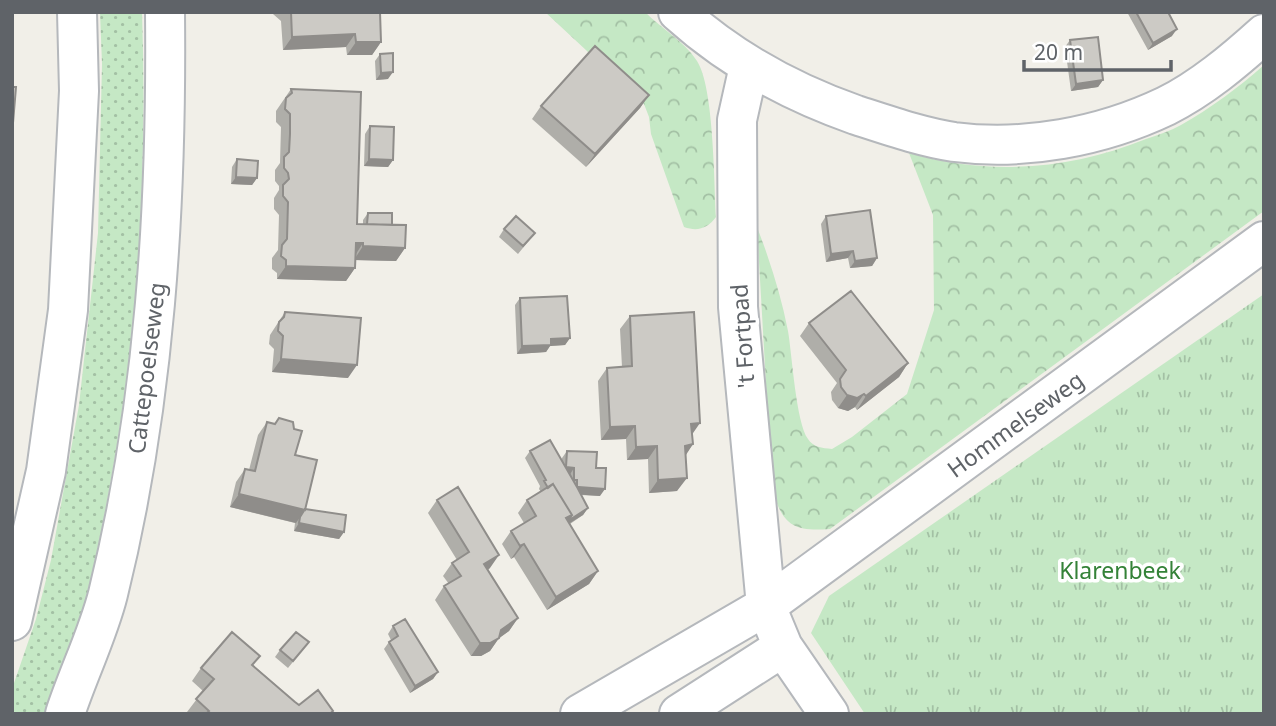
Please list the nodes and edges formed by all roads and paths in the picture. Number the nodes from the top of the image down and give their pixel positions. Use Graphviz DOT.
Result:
graph roads {
  1 [pos="77,12"];
  2 [pos="165,12"];
  3 [pos="678,12"];
  4 [pos="1264,34"];
  5 [pos="749,66"];
  6 [pos="1264,241"];
  7 [pos="766,607"];
  8 [pos="12,621"];
  9 [pos="783,647"];
  10 [pos="65,714"];
  11 [pos="580,714"];
  12 [pos="679,714"];
  13 [pos="829,714"];
  1 -- 8 [label="street"];
  2 -- 10 [label="street, Cattepoelseweg"];
  3 -- 5 [label="street"];
  4 -- 5 [label="street"];
  5 -- 7 [label="street, 't Fortpad"];
  6 -- 7 [label="street, Hommelseweg"];
  7 -- 9 [label="street"];
  7 -- 11 [label="street, Hommelseweg"];
  9 -- 12 [label="street"];
  9 -- 13 [label="street"];
}
